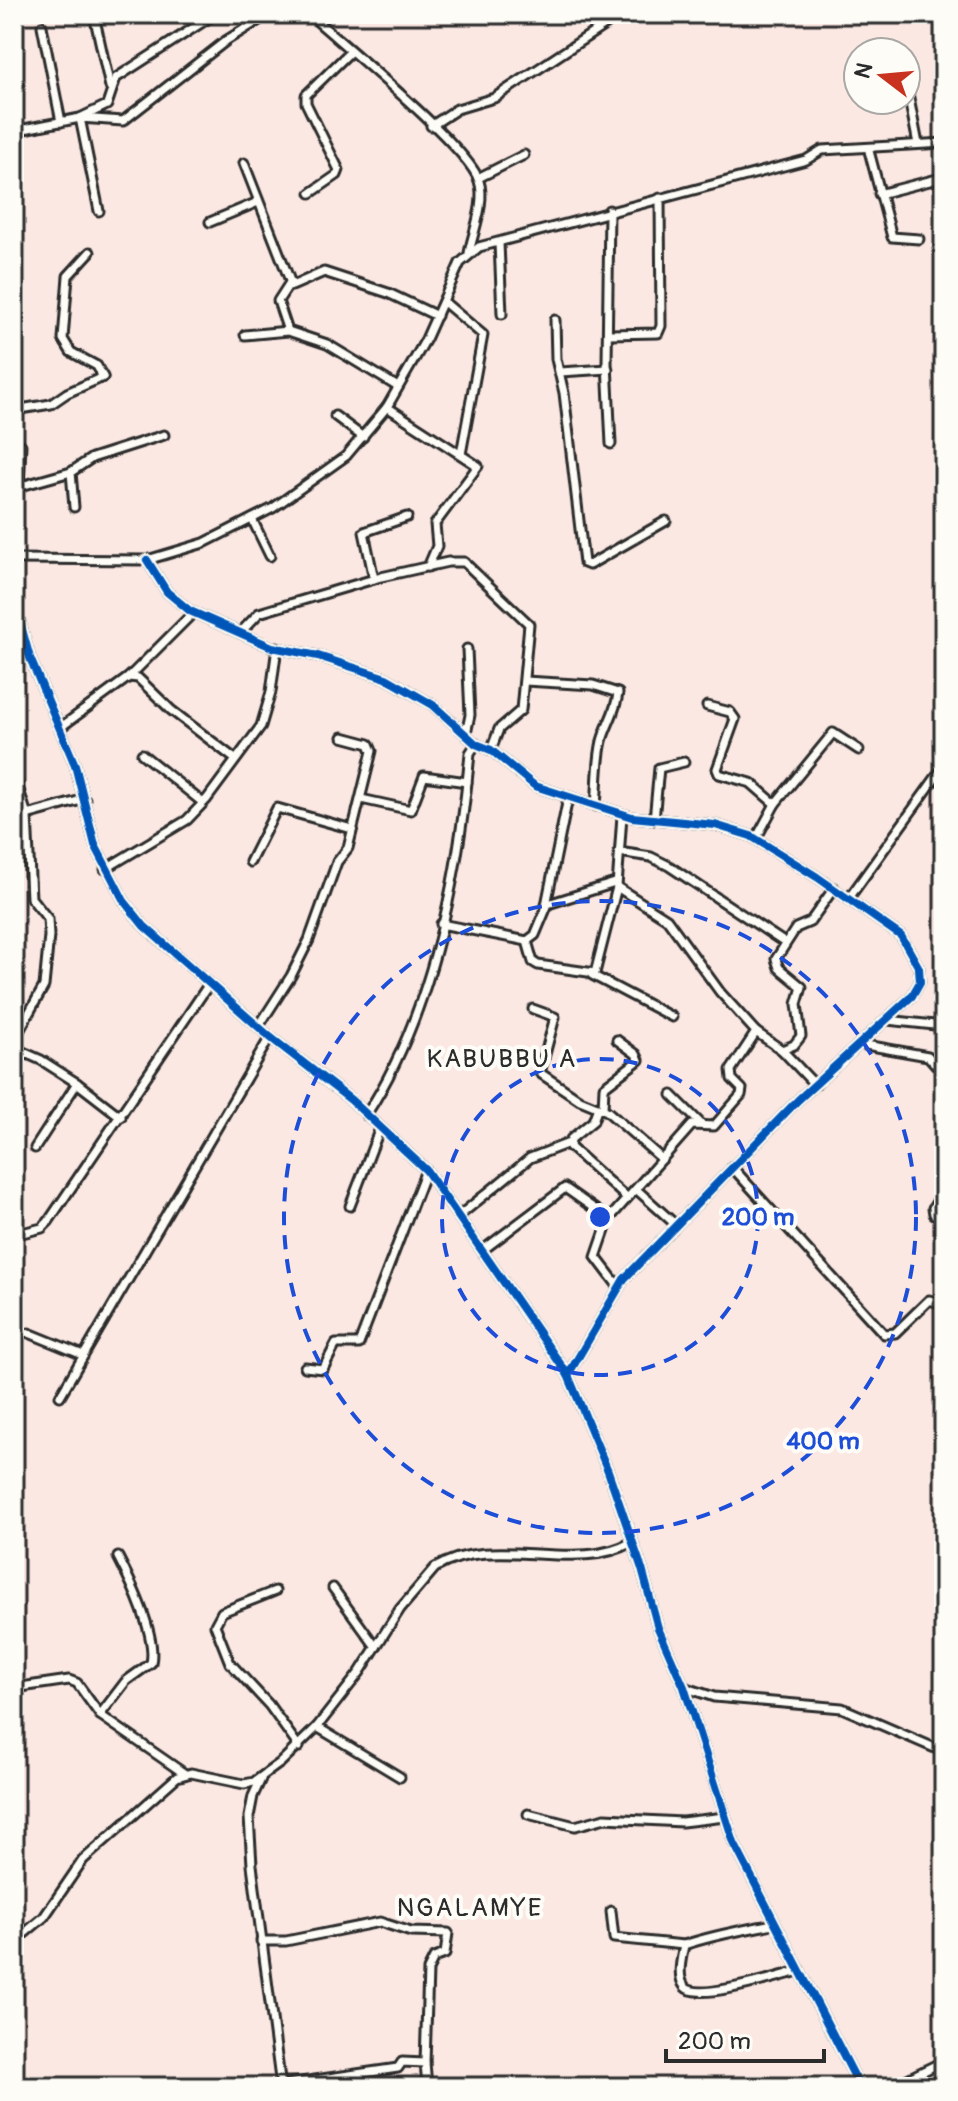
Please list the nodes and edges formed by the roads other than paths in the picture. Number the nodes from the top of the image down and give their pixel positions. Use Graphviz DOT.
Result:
graph roads {
  1 [pos="215,14"];
  2 [pos="269,14"];
  3 [pos="309,14"];
  4 [pos="94,15"];
  5 [pos="620,15"];
  6 [pos="42,26"];
  7 [pos="351,51"];
  8 [pos="111,89"];
  9 [pos="912,116"];
  10 [pos="80,118"];
  11 [pos="61,122"];
  12 [pos="431,126"];
  13 [pos="14,131"];
  14 [pos="944,143"];
  15 [pos="918,144"];
  16 [pos="869,151"];
  17 [pos="524,155"];
  18 [pos="244,163"];
  19 [pos="944,174"];
  20 [pos="478,178"];
  21 [pos="311,193"];
  22 [pos="879,194"];
  23 [pos="660,198"];
  24 [pos="258,202"];
  25 [pos="609,210"];
  26 [pos="99,211"];
  27 [pos="210,222"];
  28 [pos="919,239"];
  29 [pos="499,243"];
  30 [pos="90,252"];
  31 [pos="469,253"];
  32 [pos="289,284"];
  33 [pos="444,302"];
  34 [pos="502,314"];
  35 [pos="437,316"];
  36 [pos="555,320"];
  37 [pos="288,331"];
  38 [pos="609,334"];
  39 [pos="245,335"];
  40 [pos="608,369"];
  41 [pos="560,372"];
  42 [pos="398,387"];
  43 [pos="387,407"];
  44 [pos="14,410"];
  45 [pos="335,416"];
  46 [pos="164,435"];
  47 [pos="363,437"];
  48 [pos="611,444"];
  49 [pos="21,445"];
  50 [pos="461,454"];
  51 [pos="71,472"];
  52 [pos="16,487"];
  53 [pos="74,507"];
  54 [pos="407,517"];
  55 [pos="252,519"];
  56 [pos="666,521"];
  57 [pos="270,556"];
  58 [pos="14,559"];
  59 [pos="147,560"];
  60 [pos="428,567"];
  61 [pos="374,579"];
  62 [pos="14,601"];
  63 [pos="193,613"];
  64 [pos="240,633"];
  65 [pos="277,647"];
  66 [pos="467,649"];
  67 [pos="134,675"];
  68 [pos="525,681"];
  69 [pos="707,706"];
  70 [pos="61,727"];
  71 [pos="466,734"];
  72 [pos="343,737"];
  73 [pos="476,744"];
  74 [pos="491,750"];
  75 [pos="859,750"];
  76 [pos="142,754"];
  77 [pos="235,759"];
  78 [pos="684,762"];
  79 [pos="944,766"];
  80 [pos="14,774"];
  81 [pos="467,782"];
  82 [pos="568,798"];
  83 [pos="85,799"];
  84 [pos="361,799"];
  85 [pos="202,802"];
  86 [pos="775,804"];
  87 [pos="596,806"];
  88 [pos="27,815"];
  89 [pos="622,815"];
  90 [pos="654,820"];
  91 [pos="352,829"];
  92 [pos="756,839"];
  93 [pos="619,852"];
  94 [pos="250,862"];
  95 [pos="105,869"];
  96 [pos="614,887"];
  97 [pos="834,888"];
  98 [pos="849,898"];
  99 [pos="546,905"];
  100 [pos="441,924"];
  101 [pos="531,941"];
  102 [pos="785,943"];
  103 [pos="592,975"];
  104 [pos="209,984"];
  105 [pos="533,1009"];
  106 [pos="672,1017"];
  107 [pos="887,1020"];
  108 [pos="259,1026"];
  109 [pos="944,1026"];
  110 [pos="756,1032"];
  111 [pos="270,1037"];
  112 [pos="14,1040"];
  113 [pos="617,1040"];
  114 [pos="860,1044"];
  115 [pos="14,1048"];
  116 [pos="782,1050"];
  117 [pos="944,1074"];
  118 [pos="77,1083"];
  119 [pos="815,1085"];
  120 [pos="672,1095"];
  121 [pos="601,1108"];
  122 [pos="366,1115"];
  123 [pos="121,1117"];
  124 [pos="700,1123"];
  125 [pos="380,1128"];
  126 [pos="569,1143"];
  127 [pos="35,1148"];
  128 [pos="662,1159"];
  129 [pos="732,1167"];
  130 [pos="426,1170"];
  131 [pos="636,1189"];
  132 [pos="944,1191"];
  133 [pos="627,1198"];
  134 [pos="350,1206"];
  135 [pos="459,1216"];
  136 [pos="609,1219"];
  137 [pos="944,1220"];
  138 [pos="676,1225"];
  139 [pos="14,1235"];
  140 [pos="483,1250"];
  141 [pos="618,1286"];
  142 [pos="944,1304"];
  143 [pos="29,1333"];
  144 [pos="83,1355"];
  145 [pos="305,1367"];
  146 [pos="568,1375"];
  147 [pos="60,1396"];
  148 [pos="632,1542"];
  149 [pos="118,1557"];
  150 [pos="333,1588"];
  151 [pos="275,1591"];
  152 [pos="376,1647"];
  153 [pos="14,1677"];
  154 [pos="16,1687"];
  155 [pos="684,1687"];
  156 [pos="100,1715"];
  157 [pos="317,1727"];
  158 [pos="299,1747"];
  159 [pos="944,1752"];
  160 [pos="185,1774"];
  161 [pos="262,1777"];
  162 [pos="400,1777"];
  163 [pos="244,1784"];
  164 [pos="253,1796"];
  165 [pos="528,1814"];
  166 [pos="725,1817"];
  167 [pos="611,1911"];
  168 [pos="773,1924"];
  169 [pos="261,1941"];
  170 [pos="14,1942"];
  171 [pos="684,1945"];
  172 [pos="799,1971"];
  173 [pos="944,2061"];
  174 [pos="425,2063"];
  175 [pos="281,2086"];
  176 [pos="454,2087"];
  177 [pos="860,2087"];
  178 [pos="891,2087"];
  1 -- 8 [label="street"];
  2 -- 10 [label="street"];
  3 -- 7 [label="street"];
  4 -- 8 [label="street"];
  5 -- 12 [label="street"];
  6 -- 11 [label="street"];
  7 -- 12 [label="street"];
  7 -- 21 [label="street"];
  8 -- 10 [label="street"];
  9 -- 15 [label="street"];
  10 -- 11 [label="street"];
  10 -- 26 [label="street"];
  11 -- 13 [label="street"];
  12 -- 20 [label="street"];
  14 -- 15 [label="street"];
  15 -- 23 [label="street"];
  16 -- 22 [label="street"];
  17 -- 20 [label="street"];
  18 -- 24 [label="street"];
  19 -- 22 [label="street"];
  20 -- 31 [label="street"];
  22 -- 28 [label="street"];
  23 -- 25 [label="street"];
  23 -- 38 [label="street"];
  24 -- 27 [label="street"];
  24 -- 32 [label="street"];
  25 -- 29 [label="street"];
  25 -- 38 [label="street"];
  29 -- 31 [label="street"];
  29 -- 34 [label="street"];
  30 -- 44 [label="street"];
  31 -- 33 [label="street"];
  32 -- 35 [label="street"];
  32 -- 37 [label="street"];
  33 -- 35 [label="street"];
  33 -- 50 [label="street"];
  35 -- 42 [label="street"];
  36 -- 41 [label="street"];
  37 -- 39 [label="street"];
  37 -- 42 [label="street"];
  38 -- 40 [label="street"];
  40 -- 41 [label="street"];
  40 -- 48 [label="street"];
  41 -- 56 [label="street"];
  42 -- 43 [label="street"];
  43 -- 47 [label="street"];
  43 -- 50 [label="street"];
  45 -- 47 [label="street"];
  46 -- 51 [label="street"];
  47 -- 55 [label="street"];
  49 -- 52 [label="street"];
  50 -- 60 [label="street"];
  51 -- 52 [label="street"];
  51 -- 53 [label="street"];
  54 -- 61 [label="street"];
  55 -- 57 [label="street"];
  55 -- 59 [label="street"];
  58 -- 59 [label="street"];
  59 -- 63 [label="street"];
  60 -- 61 [label="street"];
  60 -- 68 [label="street"];
  61 -- 64 [label="street"];
  62 -- 70 [label="street"];
  63 -- 64 [label="street"];
  63 -- 67 [label="street"];
  64 -- 65 [label="street"];
  65 -- 71 [label="street"];
  65 -- 77 [label="street"];
  66 -- 71 [label="street"];
  67 -- 70 [label="street"];
  67 -- 77 [label="street"];
  68 -- 74 [label="street"];
  68 -- 87 [label="street"];
  69 -- 86 [label="street"];
  70 -- 83 [label="street"];
  71 -- 73 [label="street"];
  72 -- 84 [label="street"];
  73 -- 74 [label="street"];
  73 -- 81 [label="street"];
  74 -- 82 [label="street"];
  75 -- 86 [label="street"];
  76 -- 85 [label="street"];
  77 -- 85 [label="street"];
  78 -- 90 [label="street"];
  79 -- 98 [label="street"];
  80 -- 88 [label="street"];
  81 -- 84 [label="street"];
  81 -- 100 [label="street"];
  82 -- 87 [label="street"];
  82 -- 99 [label="street"];
  83 -- 88 [label="street"];
  83 -- 95 [label="street"];
  84 -- 91 [label="street"];
  85 -- 95 [label="street"];
  86 -- 92 [label="street"];
  87 -- 89 [label="street"];
  88 -- 112 [label="street"];
  89 -- 90 [label="street"];
  89 -- 93 [label="street"];
  90 -- 92 [label="street"];
  91 -- 94 [label="street"];
  91 -- 108 [label="street"];
  92 -- 97 [label="street"];
  93 -- 96 [label="street"];
  93 -- 102 [label="street"];
  95 -- 104 [label="street"];
  96 -- 99 [label="street"];
  96 -- 103 [label="street"];
  96 -- 110 [label="street"];
  97 -- 98 [label="street"];
  97 -- 102 [label="street"];
  98 -- 107 [label="street"];
  99 -- 101 [label="street"];
  100 -- 101 [label="street"];
  100 -- 122 [label="street"];
  101 -- 103 [label="street"];
  102 -- 116 [label="street"];
  103 -- 106 [label="street"];
  104 -- 108 [label="street"];
  104 -- 123 [label="street"];
  105 -- 121 [label="street"];
  107 -- 109 [label="street"];
  107 -- 114 [label="street"];
  108 -- 111 [label="street"];
  110 -- 116 [label="street"];
  110 -- 124 [label="street"];
  111 -- 122 [label="street"];
  111 -- 144 [label="street"];
  113 -- 121 [label="street"];
  114 -- 117 [label="street"];
  114 -- 119 [label="street"];
  115 -- 118 [label="street"];
  116 -- 119 [label="street"];
  118 -- 123 [label="street"];
  118 -- 127 [label="street"];
  119 -- 129 [label="street"];
  120 -- 124 [label="street"];
  121 -- 126 [label="street"];
  121 -- 128 [label="street"];
  122 -- 125 [label="street"];
  123 -- 139 [label="street"];
  124 -- 128 [label="street"];
  125 -- 130 [label="street"];
  125 -- 134 [label="street"];
  126 -- 133 [label="street"];
  126 -- 135 [label="street"];
  128 -- 131 [label="street"];
  129 -- 138 [label="street"];
  129 -- 142 [label="street"];
  130 -- 135 [label="street"];
  130 -- 145 [label="street"];
  131 -- 133 [label="street"];
  131 -- 138 [label="street"];
  132 -- 137 [label="street"];
  133 -- 136 [label="street"];
  135 -- 140 [label="street"];
  136 -- 140 [label="street"];
  136 -- 141 [label="street"];
  138 -- 141 [label="street"];
  140 -- 146 [label="street"];
  141 -- 146 [label="street"];
  143 -- 144 [label="street"];
  144 -- 147 [label="street"];
  146 -- 148 [label="street"];
  148 -- 152 [label="street"];
  148 -- 155 [label="street"];
  149 -- 156 [label="street"];
  150 -- 152 [label="street"];
  151 -- 158 [label="street"];
  152 -- 157 [label="street"];
  153 -- 154 [label="street"];
  154 -- 156 [label="street"];
  155 -- 159 [label="street"];
  155 -- 166 [label="street"];
  156 -- 160 [label="street"];
  157 -- 158 [label="street"];
  157 -- 162 [label="street"];
  158 -- 161 [label="street"];
  160 -- 163 [label="street"];
  160 -- 170 [label="street"];
  161 -- 163 [label="street"];
  161 -- 164 [label="street"];
  163 -- 164 [label="street"];
  164 -- 169 [label="street"];
  165 -- 166 [label="street"];
  166 -- 168 [label="street"];
  167 -- 171 [label="street"];
  168 -- 171 [label="street"];
  168 -- 172 [label="street"];
  169 -- 174 [label="street"];
  169 -- 175 [label="street"];
  171 -- 172 [label="street"];
  172 -- 177 [label="street"];
  173 -- 178 [label="street"];
  174 -- 175 [label="street"];
  174 -- 176 [label="street"];
}
